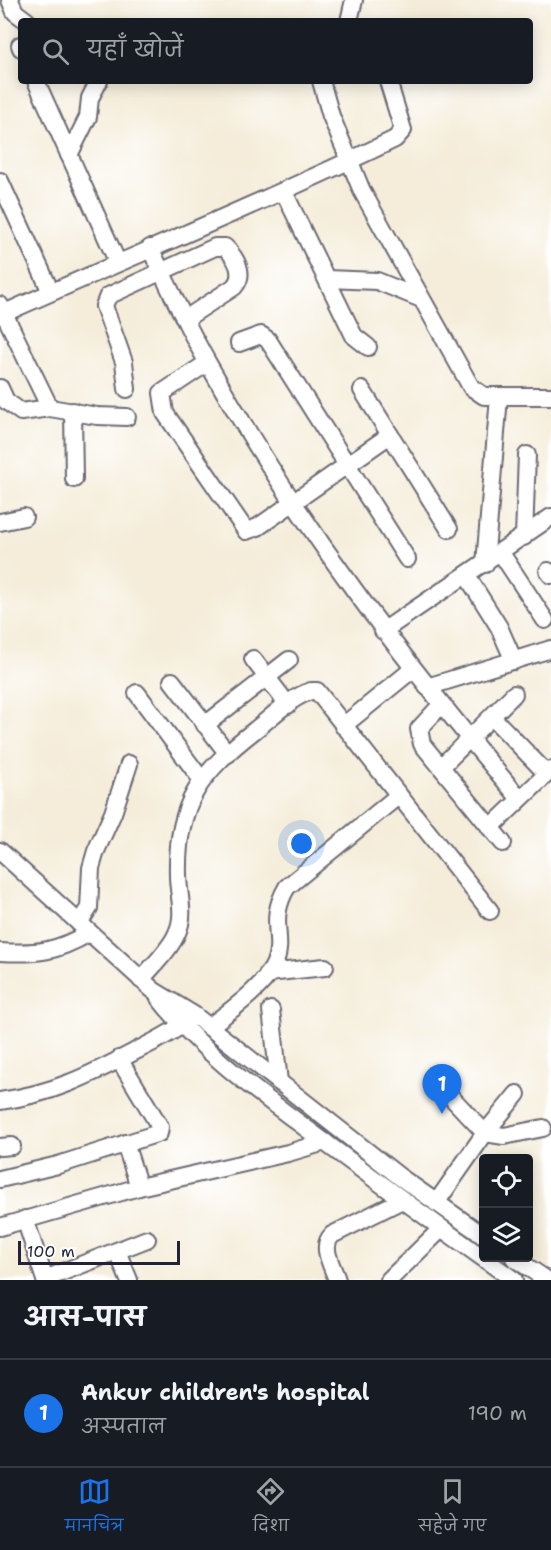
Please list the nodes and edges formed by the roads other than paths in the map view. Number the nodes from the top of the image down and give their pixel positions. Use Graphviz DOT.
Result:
graph roads {
  1 [pos="10,0"];
  2 [pos="354,0"];
  3 [pos="23,18"];
  4 [pos="350,18"];
  5 [pos="37,84"];
  6 [pos="97,84"];
  7 [pos="322,84"];
  8 [pos="389,84"];
  9 [pos="69,155"];
  10 [pos="348,162"];
  11 [pos="0,181"];
  12 [pos="284,192"];
  13 [pos="150,248"];
  14 [pos="117,261"];
  15 [pos="161,270"];
  16 [pos="327,279"];
  17 [pos="51,292"];
  18 [pos="420,298"];
  19 [pos="1,311"];
  20 [pos="185,319"];
  21 [pos="239,343"];
  22 [pos="368,347"];
  23 [pos="207,363"];
  24 [pos="0,388"];
  25 [pos="127,389"];
  26 [pos="362,390"];
  27 [pos="551,396"];
  28 [pos="499,397"];
  29 [pos="50,408"];
  30 [pos="73,411"];
  31 [pos="127,417"];
  32 [pos="390,435"];
  33 [pos="527,454"];
  34 [pos="349,465"];
  35 [pos="74,479"];
  36 [pos="295,502"];
  37 [pos="24,517"];
  38 [pos="551,517"];
  39 [pos="0,522"];
  40 [pos="449,529"];
  41 [pos="524,537"];
  42 [pos="501,553"];
  43 [pos="407,559"];
  44 [pos="484,564"];
  45 [pos="467,576"];
  46 [pos="548,618"];
  47 [pos="383,631"];
  48 [pos="550,649"];
  49 [pos="253,659"];
  50 [pos="289,660"];
  51 [pos="514,661"];
  52 [pos="413,669"];
  53 [pos="266,677"];
  54 [pos="172,681"];
  55 [pos="427,687"];
  56 [pos="136,693"];
  57 [pos="514,694"];
  58 [pos="288,705"];
  59 [pos="441,705"];
  60 [pos="492,717"];
  61 [pos="205,724"];
  62 [pos="343,726"];
  63 [pos="470,740"];
  64 [pos="228,754"];
  65 [pos="129,764"];
  66 [pos="441,767"];
  67 [pos="549,772"];
  68 [pos="201,779"];
  69 [pos="399,795"];
  70 [pos="519,799"];
  71 [pos="490,828"];
  72 [pos="503,843"];
  73 [pos="0,851"];
  74 [pos="490,910"];
  75 [pos="84,928"];
  76 [pos="0,952"];
  77 [pos="325,967"];
  78 [pos="268,973"];
  79 [pos="147,985"];
  80 [pos="271,1010"];
  81 [pos="194,1015"];
  82 [pos="181,1026"];
  83 [pos="209,1027"];
  84 [pos="119,1059"];
  85 [pos="434,1079"];
  86 [pos="279,1082"];
  87 [pos="517,1094"];
  88 [pos="0,1101"];
  89 [pos="543,1128"];
  90 [pos="485,1133"];
  91 [pos="325,1142"];
  92 [pos="125,1143"];
  93 [pos="0,1179"];
  94 [pos="139,1187"];
  95 [pos="402,1200"];
  96 [pos="436,1203"];
  97 [pos="25,1219"];
  98 [pos="0,1227"];
  99 [pos="441,1229"];
  100 [pos="479,1233"];
  101 [pos="147,1239"];
  102 [pos="117,1251"];
  103 [pos="521,1262"];
  104 [pos="45,1280"];
  105 [pos="129,1280"];
  106 [pos="337,1280"];
  107 [pos="389,1280"];
  108 [pos="514,1280"];
  109 [pos="547,1280"];
  1 -- 3 [label="street"];
  2 -- 4 [label="street"];
  5 -- 9 [label="street"];
  6 -- 9 [label="street"];
  7 -- 10 [label="street"];
  8 -- 10 [label="street"];
  9 -- 14 [label="street"];
  10 -- 12 [label="street"];
  10 -- 18 [label="street"];
  11 -- 17 [label="street"];
  12 -- 13 [label="street"];
  12 -- 16 [label="street"];
  13 -- 14 [label="street"];
  13 -- 15 [label="street"];
  14 -- 17 [label="street"];
  15 -- 20 [label="street"];
  15 -- 20 [label="street"];
  15 -- 25 [label="street"];
  16 -- 18 [label="street"];
  16 -- 22 [label="street"];
  17 -- 19 [label="street"];
  18 -- 28 [label="street"];
  19 -- 29 [label="street"];
  20 -- 23 [label="street"];
  21 -- 34 [label="street"];
  23 -- 36 [label="street"];
  23 -- 36 [label="street"];
  24 -- 29 [label="street"];
  26 -- 32 [label="street"];
  27 -- 28 [label="street"];
  28 -- 44 [label="street"];
  29 -- 30 [label="street"];
  30 -- 31 [label="street"];
  30 -- 35 [label="street"];
  32 -- 34 [label="street"];
  32 -- 40 [label="street"];
  33 -- 41 [label="street"];
  34 -- 36 [label="street"];
  34 -- 43 [label="street"];
  36 -- 47 [label="street"];
  37 -- 39 [label="street"];
  38 -- 41 [label="street"];
  41 -- 42 [label="street"];
  42 -- 44 [label="street"];
  42 -- 46 [label="street"];
  44 -- 45 [label="street"];
  45 -- 47 [label="street"];
  45 -- 51 [label="street"];
  46 -- 48 [label="street"];
  47 -- 52 [label="street"];
  48 -- 51 [label="street"];
  49 -- 53 [label="street"];
  50 -- 53 [label="street"];
  51 -- 55 [label="street"];
  52 -- 55 [label="street"];
  52 -- 62 [label="street"];
  53 -- 58 [label="street"];
  53 -- 61 [label="street"];
  54 -- 61 [label="street"];
  55 -- 59 [label="street"];
  56 -- 68 [label="street"];
  57 -- 60 [label="street"];
  58 -- 62 [label="street"];
  58 -- 64 [label="street"];
  59 -- 63 [label="street"];
  59 -- 66 [label="street"];
  60 -- 63 [label="street"];
  60 -- 67 [label="street"];
  61 -- 64 [label="street"];
  62 -- 69 [label="street"];
  63 -- 66 [label="street"];
  63 -- 70 [label="street"];
  64 -- 68 [label="street"];
  65 -- 75 [label="street"];
  66 -- 71 [label="street"];
  67 -- 70 [label="street"];
  68 -- 79 [label="street"];
  69 -- 74 [label="street"];
  69 -- 78 [label="street"];
  70 -- 71 [label="street"];
  71 -- 72 [label="street"];
  73 -- 75 [label="street"];
  75 -- 76 [label="street"];
  75 -- 79 [label="street"];
  77 -- 78 [label="street"];
  78 -- 83 [label="street"];
  79 -- 81 [label="street"];
  79 -- 82 [label="street"];
  80 -- 86 [label="street"];
  81 -- 82 [label="street"];
  81 -- 83 [label="street"];
  82 -- 84 [label="street"];
  82 -- 91 [label="street"];
  83 -- 86 [label="street"];
  84 -- 88 [label="street"];
  84 -- 92 [label="street"];
  85 -- 90 [label="street"];
  86 -- 96 [label="street"];
  87 -- 90 [label="street"];
  89 -- 90 [label="street"];
  90 -- 96 [label="street"];
  91 -- 94 [label="street"];
  91 -- 95 [label="street"];
  92 -- 93 [label="street"];
  92 -- 94 [label="street"];
  94 -- 97 [label="street"];
  95 -- 99 [label="street"];
  95 -- 106 [label="street"];
  96 -- 100 [label="street"];
  97 -- 98 [label="street"];
  97 -- 104 [label="street"];
  99 -- 107 [label="street"];
  99 -- 108 [label="street"];
  101 -- 102 [label="street"];
  102 -- 104 [label="street"];
  102 -- 105 [label="street"];
  103 -- 109 [label="street"];
}
